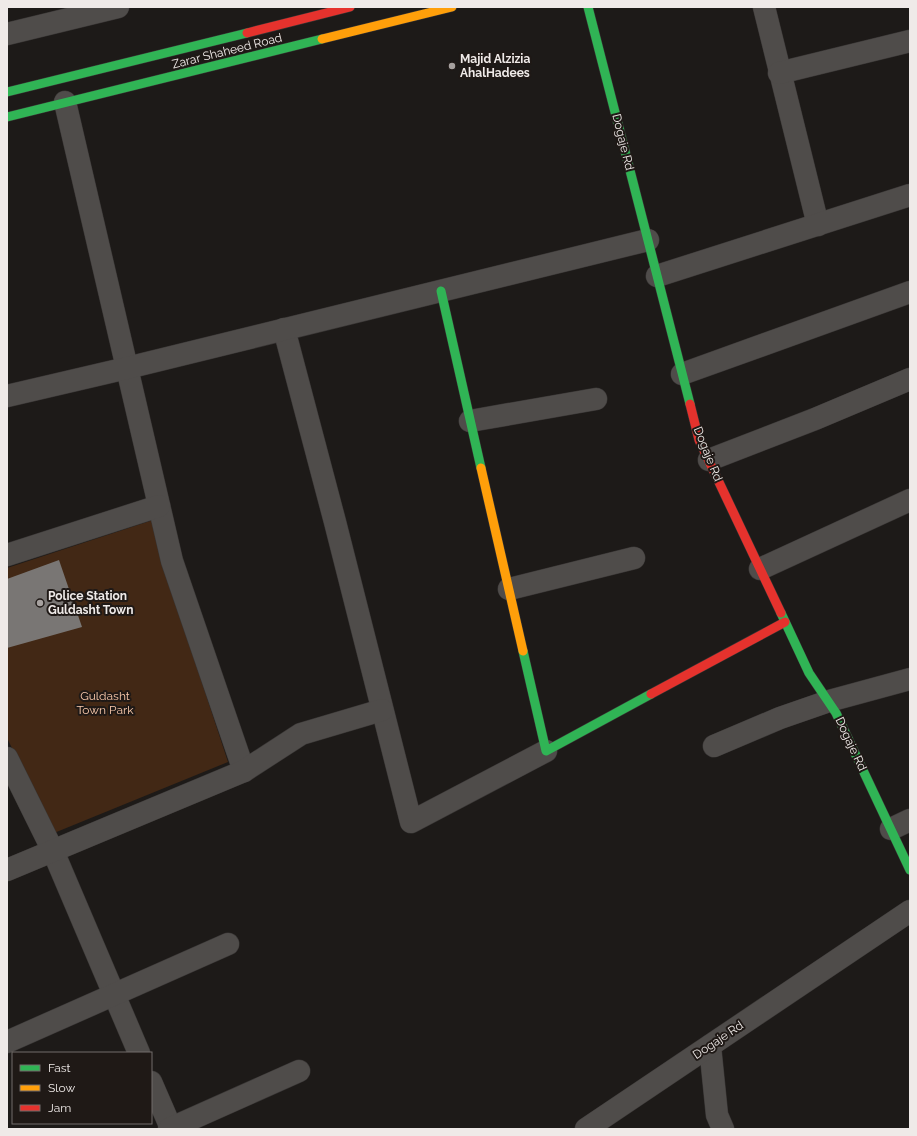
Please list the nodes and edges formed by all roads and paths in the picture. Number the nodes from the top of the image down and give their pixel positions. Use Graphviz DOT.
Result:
graph roads {
  1 [pos="118,7"];
  2 [pos="350,7"];
  3 [pos="452,7"];
  4 [pos="588,7"];
  5 [pos="764,7"];
  6 [pos="297,13"];
  7 [pos="7,34"];
  8 [pos="910,41"];
  9 [pos="135,61"];
  10 [pos="779,73"];
  11 [pos="140,85"];
  12 [pos="7,92"];
  13 [pos="65,102"];
  14 [pos="7,117"];
  15 [pos="910,195"];
  16 [pos="818,225"];
  17 [pos="648,240"];
  18 [pos="657,276"];
  19 [pos="441,291"];
  20 [pos="910,292"];
  21 [pos="284,329"];
  22 [pos="127,368"];
  23 [pos="682,374"];
  24 [pos="910,379"];
  25 [pos="7,396"];
  26 [pos="596,399"];
  27 [pos="470,421"];
  28 [pos="709,460"];
  29 [pos="910,500"];
  30 [pos="159,506"];
  31 [pos="7,555"];
  32 [pos="634,558"];
  33 [pos="760,569"];
  34 [pos="509,589"];
  35 [pos="785,622"];
  36 [pos="910,679"];
  37 [pos="829,702"];
  38 [pos="382,710"];
  39 [pos="714,746"];
  40 [pos="546,751"];
  41 [pos="7,758"];
  42 [pos="244,770"];
  43 [pos="910,820"];
  44 [pos="891,829"];
  45 [pos="54,851"];
  46 [pos="7,870"];
  47 [pos="910,870"];
  48 [pos="910,911"];
  49 [pos="228,944"];
  50 [pos="114,994"];
  51 [pos="7,1042"];
  52 [pos="710,1046"];
  53 [pos="139,1052"];
  54 [pos="299,1071"];
  55 [pos="152,1084"];
  56 [pos="170,1129"];
  57 [pos="586,1129"];
  58 [pos="723,1129"];
  1 -- 7 [label="street"];
  2 -- 6 [label="street, Zarar Shaheed Road"];
  3 -- 11 [label="street, Zarar Shaheed Road"];
  4 -- 17 [label="street, Dogaje Rd"];
  5 -- 10 [label="street"];
  6 -- 9 [label="street, Zarar Shaheed Road"];
  8 -- 10 [label="street"];
  9 -- 11 [label="street"];
  9 -- 12 [label="street, Zarar Shaheed Road"];
  10 -- 16 [label="street"];
  11 -- 13 [label="street, Zarar Shaheed Road"];
  13 -- 14 [label="street, Zarar Shaheed Road"];
  13 -- 22 [label="street"];
  15 -- 16 [label="street"];
  16 -- 18 [label="street"];
  17 -- 18 [label="street, Dogaje Rd"];
  17 -- 19 [label="street"];
  18 -- 23 [label="street, Dogaje Rd"];
  19 -- 21 [label="street"];
  19 -- 27 [label="street"];
  20 -- 23 [label="street"];
  21 -- 22 [label="street"];
  21 -- 38 [label="street"];
  22 -- 25 [label="street"];
  22 -- 30 [label="street"];
  23 -- 28 [label="street, Dogaje Rd"];
  24 -- 28 [label="street"];
  26 -- 27 [label="street"];
  27 -- 34 [label="street"];
  28 -- 33 [label="street, Dogaje Rd"];
  29 -- 33 [label="street"];
  30 -- 31 [label="street"];
  30 -- 42 [label="street"];
  32 -- 34 [label="street"];
  33 -- 35 [label="street, Dogaje Rd"];
  34 -- 40 [label="street"];
  35 -- 37 [label="street, Dogaje Rd"];
  35 -- 40 [label="street"];
  36 -- 37 [label="street"];
  37 -- 39 [label="street"];
  37 -- 44 [label="street, Dogaje Rd"];
  38 -- 40 [label="street"];
  38 -- 42 [label="street"];
  41 -- 45 [label="street"];
  42 -- 45 [label="street"];
  43 -- 44 [label="street"];
  44 -- 47 [label="street, Dogaje Rd"];
  45 -- 46 [label="street"];
  45 -- 50 [label="street"];
  48 -- 52 [label="street, Dogaje Rd"];
  49 -- 50 [label="street"];
  50 -- 51 [label="street"];
  50 -- 53 [label="street"];
  52 -- 57 [label="street, Dogaje Rd"];
  52 -- 58 [label="street"];
  54 -- 56 [label="street"];
  55 -- 56 [label="street"];
}
